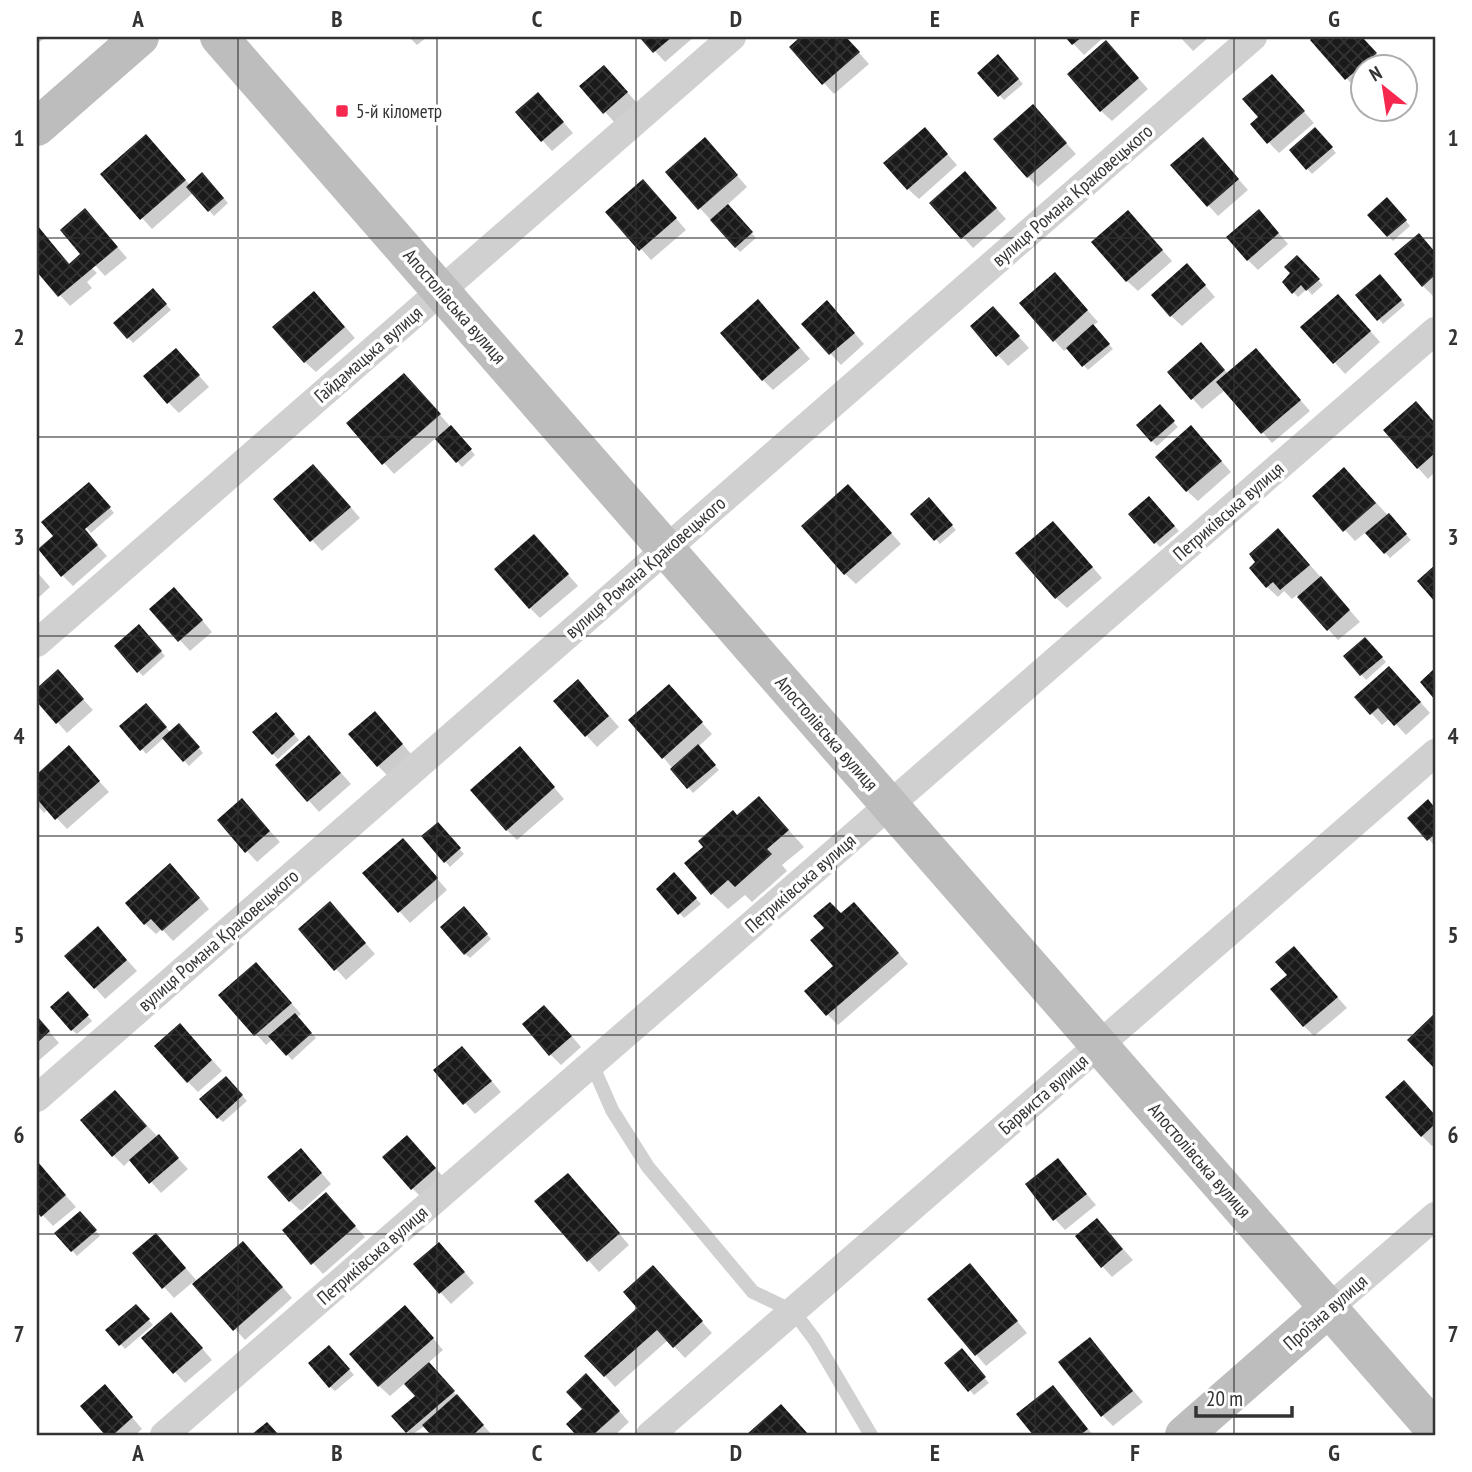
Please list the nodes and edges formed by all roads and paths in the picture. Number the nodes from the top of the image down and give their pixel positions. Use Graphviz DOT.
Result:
graph roads {
  1 [pos="140,37"];
  2 [pos="219,37"];
  3 [pos="732,37"];
  4 [pos="1253,37"];
  5 [pos="37,127"];
  6 [pos="441,290"];
  7 [pos="1435,331"];
  8 [pos="666,548"];
  9 [pos="37,643"];
  10 [pos="1435,753"];
  11 [pos="890,805"];
  12 [pos="1100,1045"];
  13 [pos="592,1064"];
  14 [pos="37,1098"];
  15 [pos="1435,1216"];
  16 [pos="1329,1308"];
  17 [pos="793,1311"];
  18 [pos="1435,1430"];
  19 [pos="164,1435"];
  20 [pos="650,1435"];
  21 [pos="871,1435"];
  22 [pos="1184,1435"];
  1 -- 5 [label="street"];
  2 -- 6 [label="street, Апостолівська вулиця"];
  3 -- 6 [label="street, Гайдамацька вулиця"];
  4 -- 8 [label="street, вулиця Романа Краковецького"];
  6 -- 8 [label="street, Апостолівська вулиця"];
  6 -- 9 [label="street, Гайдамацька вулиця"];
  7 -- 11 [label="street, Петриківська вулиця"];
  8 -- 11 [label="street, Апостолівська вулиця"];
  8 -- 14 [label="street, вулиця Романа Краковецького"];
  10 -- 12 [label="street, Барвиста вулиця"];
  11 -- 12 [label="street, Апостолівська вулиця"];
  11 -- 13 [label="street, Петриківська вулиця"];
  12 -- 16 [label="street, Апостолівська вулиця"];
  12 -- 17 [label="street, Барвиста вулиця"];
  13 -- 17 [label="lane"];
  13 -- 19 [label="street, Петриківська вулиця"];
  15 -- 16 [label="street, Проїзна вулиця"];
  16 -- 18 [label="street, Апостолівська вулиця"];
  16 -- 22 [label="street, Проїзна вулиця"];
  17 -- 20 [label="street, Барвиста вулиця"];
  17 -- 21 [label="lane"];
}
